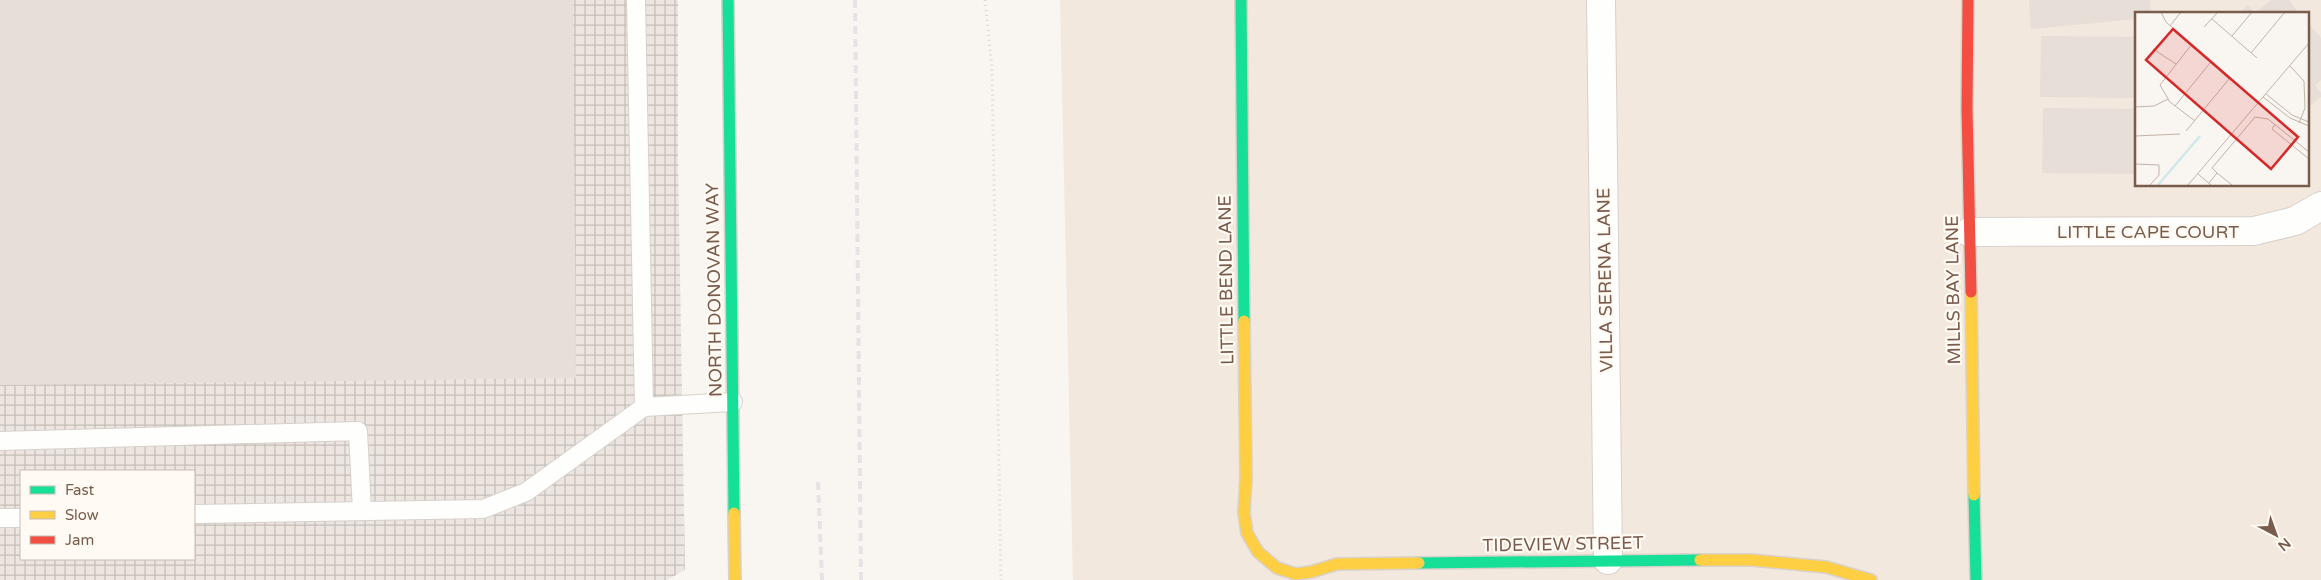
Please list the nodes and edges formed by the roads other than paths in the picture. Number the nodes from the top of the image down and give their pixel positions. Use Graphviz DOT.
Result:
graph roads {
  1 [pos="636,0"];
  2 [pos="728,0"];
  3 [pos="1241,0"];
  4 [pos="1601,0"];
  5 [pos="1968,0"];
  6 [pos="2321,206"];
  7 [pos="1969,232"];
  8 [pos="733,402"];
  9 [pos="644,407"];
  10 [pos="0,441"];
  11 [pos="362,511"];
  12 [pos="195,514"];
  13 [pos="0,518"];
  14 [pos="20,518"];
  15 [pos="1260,555"];
  16 [pos="1608,560"];
  17 [pos="735,580"];
  18 [pos="1871,580"];
  19 [pos="1976,580"];
  1 -- 9 [label="lane"];
  2 -- 8 [label="street, NORTH DONOVAN WAY"];
  3 -- 15 [label="street, LITTLE BEND LANE"];
  4 -- 16 [label="street, VILLA SERENA LANE"];
  5 -- 7 [label="street, MILLS BAY LANE"];
  6 -- 7 [label="street, LITTLE CAPE COURT"];
  7 -- 19 [label="street, MILLS BAY LANE"];
  8 -- 9 [label="lane"];
  8 -- 17 [label="street, NORTH DONOVAN WAY"];
  9 -- 11 [label="lane"];
  10 -- 11 [label="lane"];
  11 -- 12 [label="lane"];
  13 -- 14 [label="lane"];
  15 -- 16 [label="street, TIDEVIEW STREET"];
  16 -- 18 [label="street, TIDEVIEW STREET"];
}
